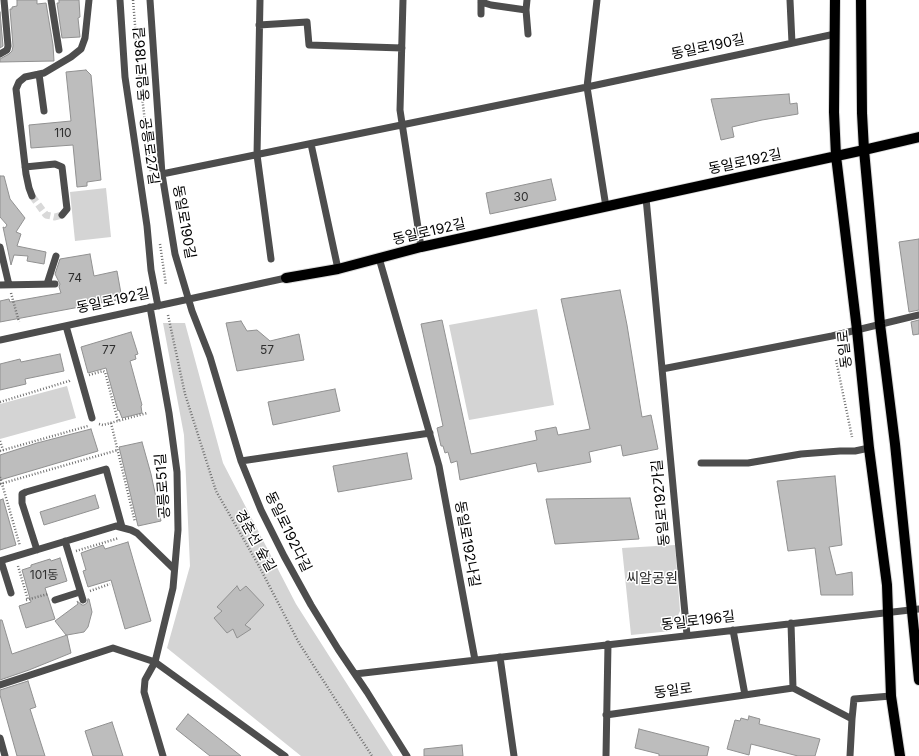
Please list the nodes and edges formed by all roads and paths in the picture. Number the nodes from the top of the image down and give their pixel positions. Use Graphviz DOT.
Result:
graph roads {
  1 [pos="4,0"];
  2 [pos="51,0"];
  3 [pos="89,0"];
  4 [pos="120,0"];
  5 [pos="133,0"];
  6 [pos="150,0"];
  7 [pos="260,0"];
  8 [pos="403,0"];
  9 [pos="527,0"];
  10 [pos="597,0"];
  11 [pos="790,0"];
  12 [pos="835,0"];
  13 [pos="861,0"];
  14 [pos="481,1"];
  15 [pos="526,10"];
  16 [pos="481,14"];
  17 [pos="259,25"];
  18 [pos="528,34"];
  19 [pos="835,34"];
  20 [pos="792,43"];
  21 [pos="402,48"];
  22 [pos="59,50"];
  23 [pos="0,54"];
  24 [pos="39,74"];
  25 [pos="587,87"];
  26 [pos="44,111"];
  27 [pos="402,125"];
  28 [pos="918,137"];
  29 [pos="311,144"];
  30 [pos="864,150"];
  31 [pos="257,155"];
  32 [pos="836,156"];
  33 [pos="25,167"];
  34 [pos="162,174"];
  35 [pos="152,179"];
  36 [pos="32,196"];
  37 [pos="646,198"];
  38 [pos="606,206"];
  39 [pos="62,215"];
  40 [pos="159,241"];
  41 [pos="0,247"];
  42 [pos="421,247"];
  43 [pos="56,256"];
  44 [pos="379,258"];
  45 [pos="271,259"];
  46 [pos="338,269"];
  47 [pos="286,278"];
  48 [pos="47,284"];
  49 [pos="55,284"];
  50 [pos="166,284"];
  51 [pos="0,285"];
  52 [pos="9,285"];
  53 [pos="189,299"];
  54 [pos="158,306"];
  55 [pos="150,307"];
  56 [pos="168,315"];
  57 [pos="919,316"];
  58 [pos="19,322"];
  59 [pos="880,324"];
  60 [pos="66,326"];
  61 [pos="857,330"];
  62 [pos="0,340"];
  63 [pos="836,360"];
  64 [pos="662,369"];
  65 [pos="85,375"];
  66 [pos="70,377"];
  67 [pos="0,402"];
  68 [pos="148,414"];
  69 [pos="92,418"];
  70 [pos="118,421"];
  71 [pos="111,423"];
  72 [pos="97,424"];
  73 [pos="90,426"];
  74 [pos="430,433"];
  75 [pos="852,437"];
  76 [pos="0,441"];
  77 [pos="869,448"];
  78 [pos="118,450"];
  79 [pos="1,451"];
  80 [pos="71,459"];
  81 [pos="241,461"];
  82 [pos="72,463"];
  83 [pos="701,463"];
  84 [pos="31,471"];
  85 [pos="32,475"];
  86 [pos="0,477"];
  87 [pos="0,484"];
  88 [pos="136,525"];
  89 [pos="122,527"];
  90 [pos="124,537"];
  91 [pos="65,541"];
  92 [pos="19,549"];
  93 [pos="37,550"];
  94 [pos="75,556"];
  95 [pos="0,561"];
  96 [pos="24,564"];
  97 [pos="18,566"];
  98 [pos="174,569"];
  99 [pos="4,570"];
  100 [pos="102,583"];
  101 [pos="110,584"];
  102 [pos="104,586"];
  103 [pos="83,591"];
  104 [pos="11,593"];
  105 [pos="50,593"];
  106 [pos="55,600"];
  107 [pos="83,600"];
  108 [pos="915,609"];
  109 [pos="889,612"];
  110 [pos="791,624"];
  111 [pos="733,630"];
  112 [pos="687,636"];
  113 [pos="608,644"];
  114 [pos="500,657"];
  115 [pos="475,660"];
  116 [pos="155,662"];
  117 [pos="355,674"];
  118 [pos="919,680"];
  119 [pos="0,685"];
  120 [pos="793,688"];
  121 [pos="745,695"];
  122 [pos="891,696"];
  123 [pos="606,715"];
  124 [pos="852,720"];
  125 [pos="0,738"];
  126 [pos="5,756"];
  127 [pos="163,756"];
  128 [pos="285,756"];
  129 [pos="372,756"];
  130 [pos="407,756"];
  131 [pos="514,756"];
  132 [pos="606,756"];
  133 [pos="850,756"];
  134 [pos="900,756"];
  1 -- 23 [label="street"];
  2 -- 22 [label="street"];
  3 -- 24 [label="street"];
  4 -- 54 [label="street, 공릉로27길"];
  5 -- 35 [label="path"];
  6 -- 34 [label="street, 동일로186길"];
  7 -- 17 [label="street"];
  8 -- 21 [label="street"];
  9 -- 15 [label="street"];
  10 -- 25 [label="street"];
  11 -- 20 [label="street"];
  12 -- 19 [label="main road, 동일로"];
  13 -- 30 [label="main road"];
  14 -- 15 [label="street"];
  14 -- 16 [label="street"];
  15 -- 18 [label="street"];
  17 -- 21 [label="street"];
  17 -- 31 [label="street"];
  19 -- 20 [label="street, 동일로190길"];
  19 -- 32 [label="main road, 동일로"];
  20 -- 25 [label="street, 동일로190길"];
  21 -- 27 [label="street"];
  24 -- 26 [label="street"];
  24 -- 33 [label="street"];
  25 -- 27 [label="street, 동일로190길"];
  25 -- 38 [label="street"];
  27 -- 29 [label="street, 동일로190길"];
  27 -- 42 [label="street"];
  28 -- 30 [label="main road, 동일로192길"];
  29 -- 31 [label="street, 동일로190길"];
  29 -- 46 [label="street"];
  30 -- 32 [label="main road, 동일로192길"];
  30 -- 59 [label="main road"];
  31 -- 34 [label="street, 동일로190길"];
  31 -- 45 [label="street"];
  32 -- 37 [label="main road, 동일로192길"];
  32 -- 61 [label="main road, 동일로"];
  33 -- 36 [label="street"];
  33 -- 39 [label="street"];
  34 -- 53 [label="street, 동일로190길"];
  37 -- 38 [label="main road, 동일로192길"];
  37 -- 64 [label="street, 동일로192가길"];
  38 -- 42 [label="main road, 동일로192길"];
  40 -- 50 [label="path"];
  41 -- 52 [label="street"];
  42 -- 44 [label="main road, 동일로192길"];
  43 -- 48 [label="street"];
  44 -- 46 [label="main road, 동일로192길"];
  44 -- 74 [label="street, 동일로192나길"];
  46 -- 47 [label="main road, 동일로192길"];
  47 -- 53 [label="street, 동일로192길"];
  48 -- 49 [label="street"];
  48 -- 52 [label="street"];
  51 -- 52 [label="street"];
  52 -- 58 [label="path"];
  53 -- 54 [label="street, 동일로192길"];
  53 -- 81 [label="street, 동일로192다길"];
  54 -- 55 [label="street, 동일로192길"];
  55 -- 60 [label="street, 동일로192길"];
  55 -- 98 [label="street, 공릉로51길"];
  56 -- 129 [label="path, 경춘선 숲길"];
  57 -- 59 [label="street"];
  59 -- 61 [label="street"];
  59 -- 108 [label="main road"];
  60 -- 62 [label="street, 동일로192길"];
  60 -- 69 [label="street"];
  61 -- 64 [label="street"];
  61 -- 77 [label="main road, 동일로"];
  63 -- 75 [label="path"];
  64 -- 112 [label="street, 동일로192가길"];
  65 -- 70 [label="path"];
  66 -- 67 [label="path"];
  68 -- 70 [label="path"];
  70 -- 71 [label="path"];
  71 -- 72 [label="path"];
  71 -- 78 [label="path"];
  73 -- 79 [label="path"];
  74 -- 81 [label="street"];
  74 -- 115 [label="street, 동일로192나길"];
  76 -- 79 [label="path"];
  77 -- 83 [label="street"];
  77 -- 109 [label="main road, 동일로"];
  78 -- 82 [label="path"];
  78 -- 88 [label="path"];
  80 -- 82 [label="path"];
  81 -- 117 [label="street, 동일로192다길"];
  82 -- 85 [label="path"];
  84 -- 85 [label="path"];
  85 -- 87 [label="path"];
  86 -- 92 [label="path"];
  89 -- 91 [label="street"];
  89 -- 93 [label="street"];
  89 -- 98 [label="street"];
  90 -- 94 [label="path"];
  91 -- 93 [label="street"];
  91 -- 103 [label="street"];
  93 -- 95 [label="street"];
  95 -- 99 [label="street"];
  96 -- 97 [label="path"];
  97 -- 99 [label="path"];
  97 -- 105 [label="path"];
  98 -- 116 [label="street, 공릉로51길"];
  99 -- 104 [label="street"];
  100 -- 102 [label="path"];
  101 -- 102 [label="path"];
  102 -- 103 [label="path"];
  103 -- 106 [label="street"];
  103 -- 107 [label="street"];
  108 -- 109 [label="street, 동일로196길"];
  108 -- 118 [label="main road"];
  109 -- 110 [label="street, 동일로196길"];
  109 -- 122 [label="main road, 동일로"];
  110 -- 111 [label="street, 동일로196길"];
  110 -- 120 [label="street"];
  111 -- 112 [label="street, 동일로196길"];
  111 -- 121 [label="street"];
  112 -- 113 [label="street, 동일로196길"];
  113 -- 114 [label="street, 동일로196길"];
  113 -- 123 [label="street"];
  114 -- 115 [label="street, 동일로196길"];
  114 -- 131 [label="street"];
  115 -- 117 [label="street, 동일로196길"];
  116 -- 119 [label="street"];
  116 -- 127 [label="street, 공릉로51길"];
  116 -- 128 [label="street"];
  117 -- 130 [label="street, 동일로192다길"];
  120 -- 121 [label="street, 동일로"];
  120 -- 124 [label="street"];
  121 -- 123 [label="street, 동일로"];
  122 -- 124 [label="street"];
  122 -- 134 [label="main road, 동일로"];
  123 -- 132 [label="street"];
  124 -- 133 [label="street"];
  125 -- 126 [label="street"];
}
